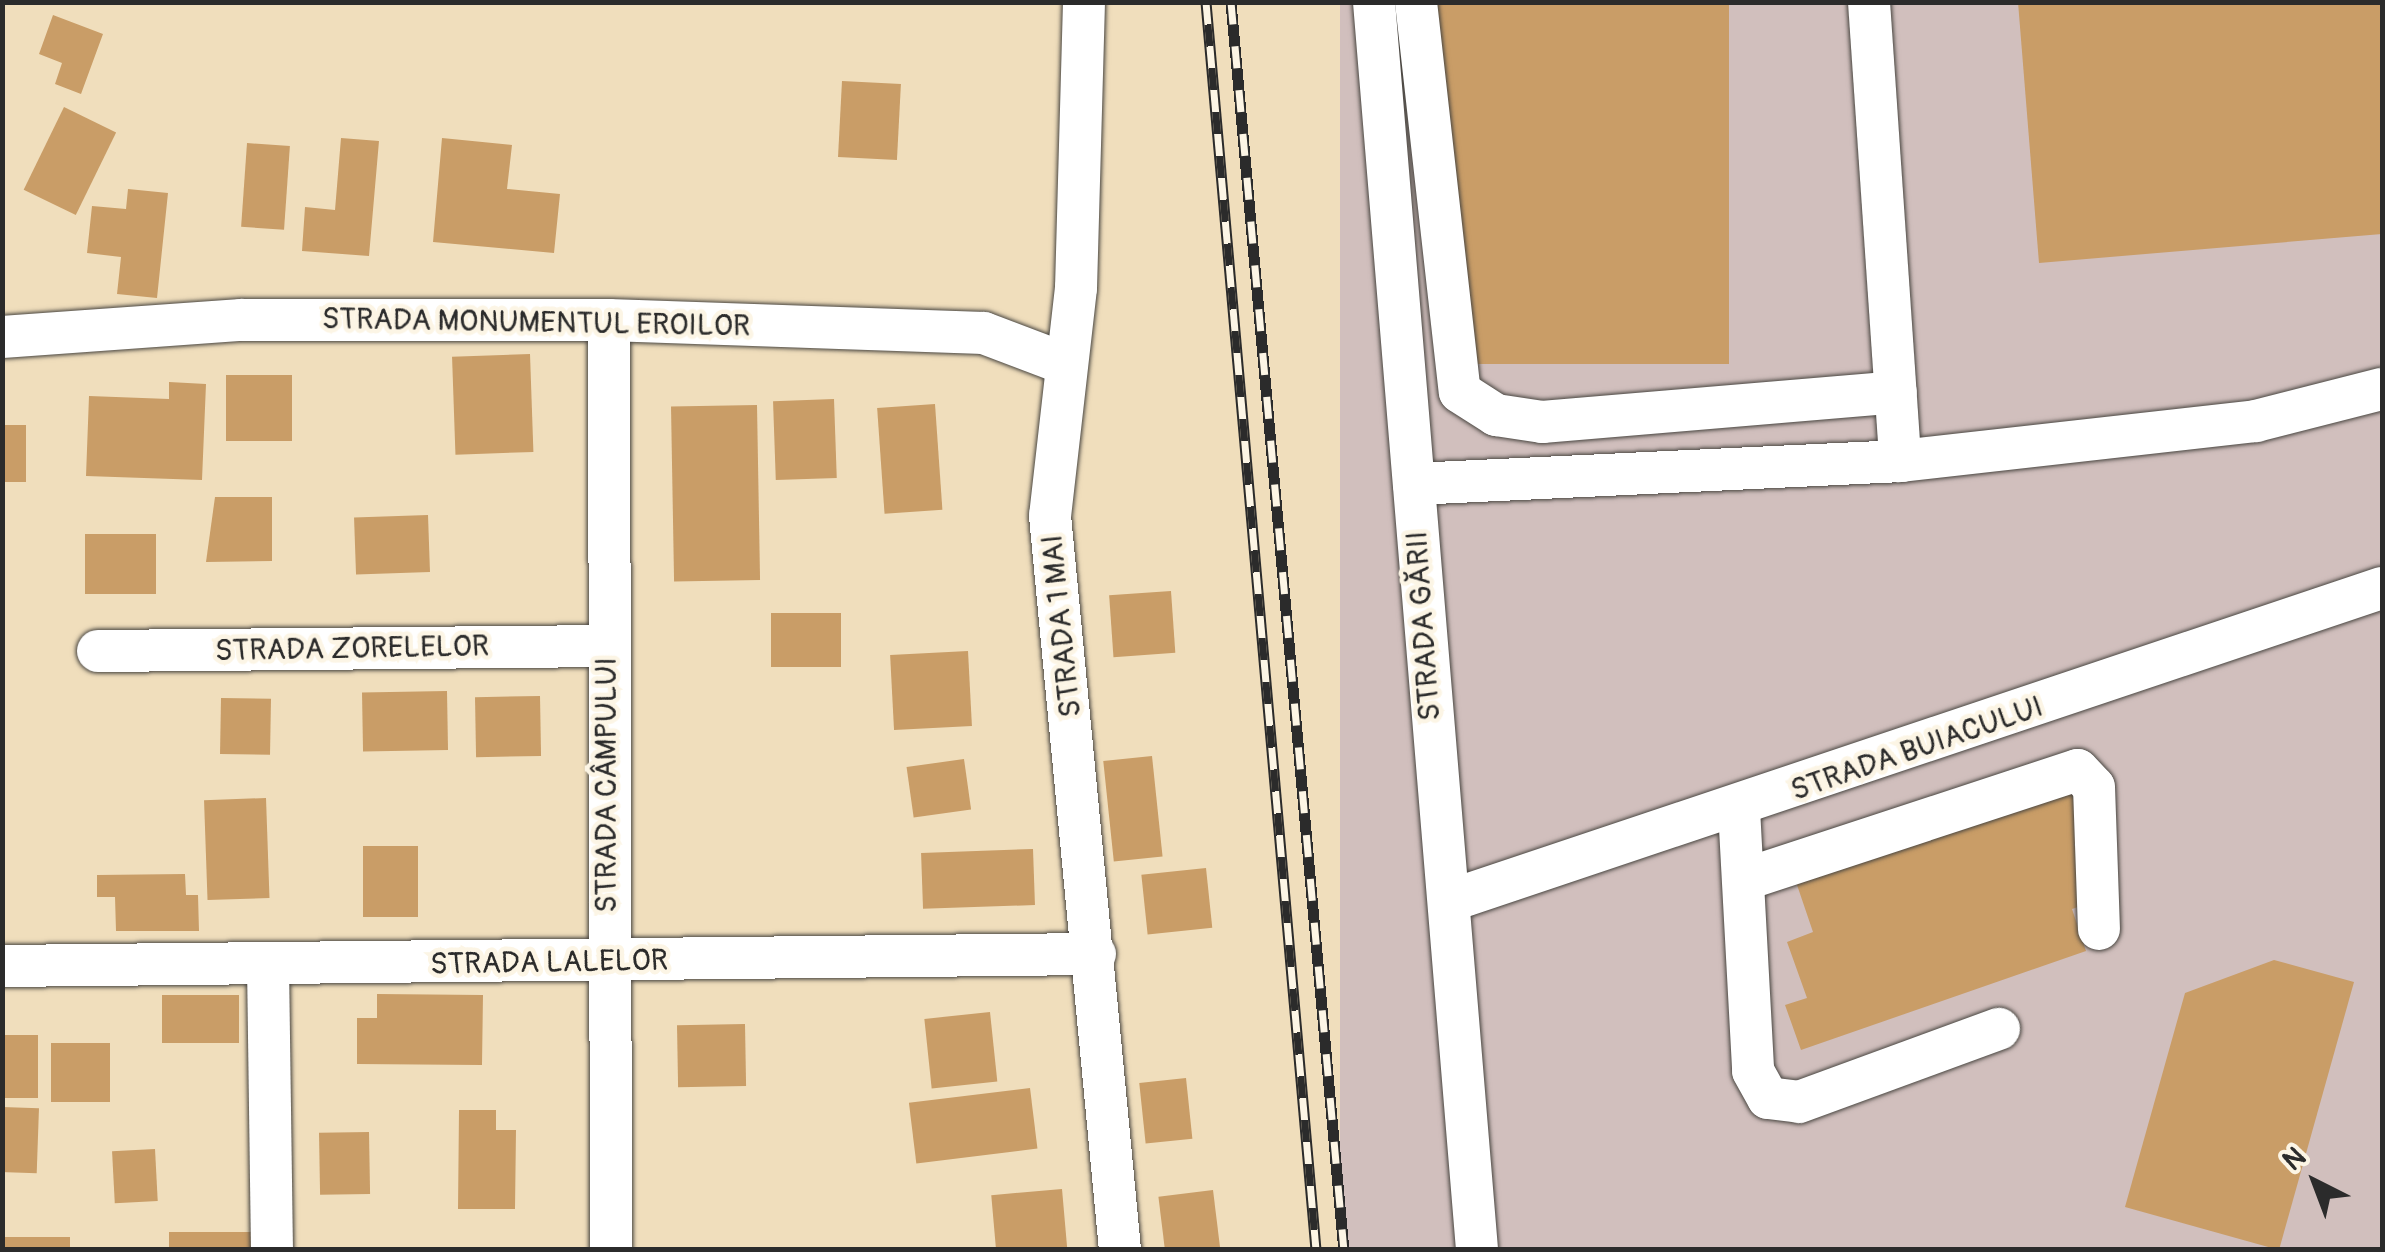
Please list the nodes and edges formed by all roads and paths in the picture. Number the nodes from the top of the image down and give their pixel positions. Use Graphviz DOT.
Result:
graph roads {
  1 [pos="1084,2"];
  2 [pos="1374,2"];
  3 [pos="1416,2"];
  4 [pos="1869,2"];
  5 [pos="609,320"];
  6 [pos="2,337"];
  7 [pos="1062,363"];
  8 [pos="2382,389"];
  9 [pos="1896,392"];
  10 [pos="1900,461"];
  11 [pos="1414,484"];
  12 [pos="2382,588"];
  13 [pos="606,646"];
  14 [pos="98,651"];
  15 [pos="1739,809"];
  16 [pos="1746,879"];
  17 [pos="1449,901"];
  18 [pos="2100,929"];
  19 [pos="1096,954"];
  20 [pos="608,962"];
  21 [pos="2,966"];
  22 [pos="268,966"];
  23 [pos="1999,1029"];
  24 [pos="272,1250"];
  25 [pos="612,1250"];
  26 [pos="1120,1250"];
  27 [pos="1477,1250"];
  1 -- 7 [label="street, STRADA 1 MAI"];
  2 -- 11 [label="street, STRADA GĂRII"];
  3 -- 9 [label="street"];
  4 -- 9 [label="street"];
  5 -- 6 [label="street, STRADA MONUMENTUL EROILOR"];
  5 -- 7 [label="street, STRADA MONUMENTUL EROILOR"];
  5 -- 13 [label="street, STRADA CÂMPULUI"];
  7 -- 19 [label="street, STRADA 1 MAI"];
  8 -- 10 [label="street"];
  9 -- 10 [label="street"];
  10 -- 11 [label="street"];
  11 -- 17 [label="street, STRADA GĂRII"];
  12 -- 15 [label="street, STRADA BUIACULUI"];
  13 -- 14 [label="street, STRADA ZORELELOR"];
  13 -- 20 [label="street, STRADA CÂMPULUI"];
  15 -- 16 [label="street"];
  15 -- 17 [label="street, STRADA BUIACULUI"];
  16 -- 18 [label="street"];
  16 -- 23 [label="street"];
  17 -- 27 [label="street, STRADA GĂRII"];
  19 -- 20 [label="street, STRADA LALELOR"];
  19 -- 26 [label="street, STRADA 1 MAI"];
  20 -- 22 [label="street, STRADA LALELOR"];
  20 -- 25 [label="street, STRADA CÂMPULUI"];
  21 -- 22 [label="street, STRADA LALELOR"];
  22 -- 24 [label="street"];
}
